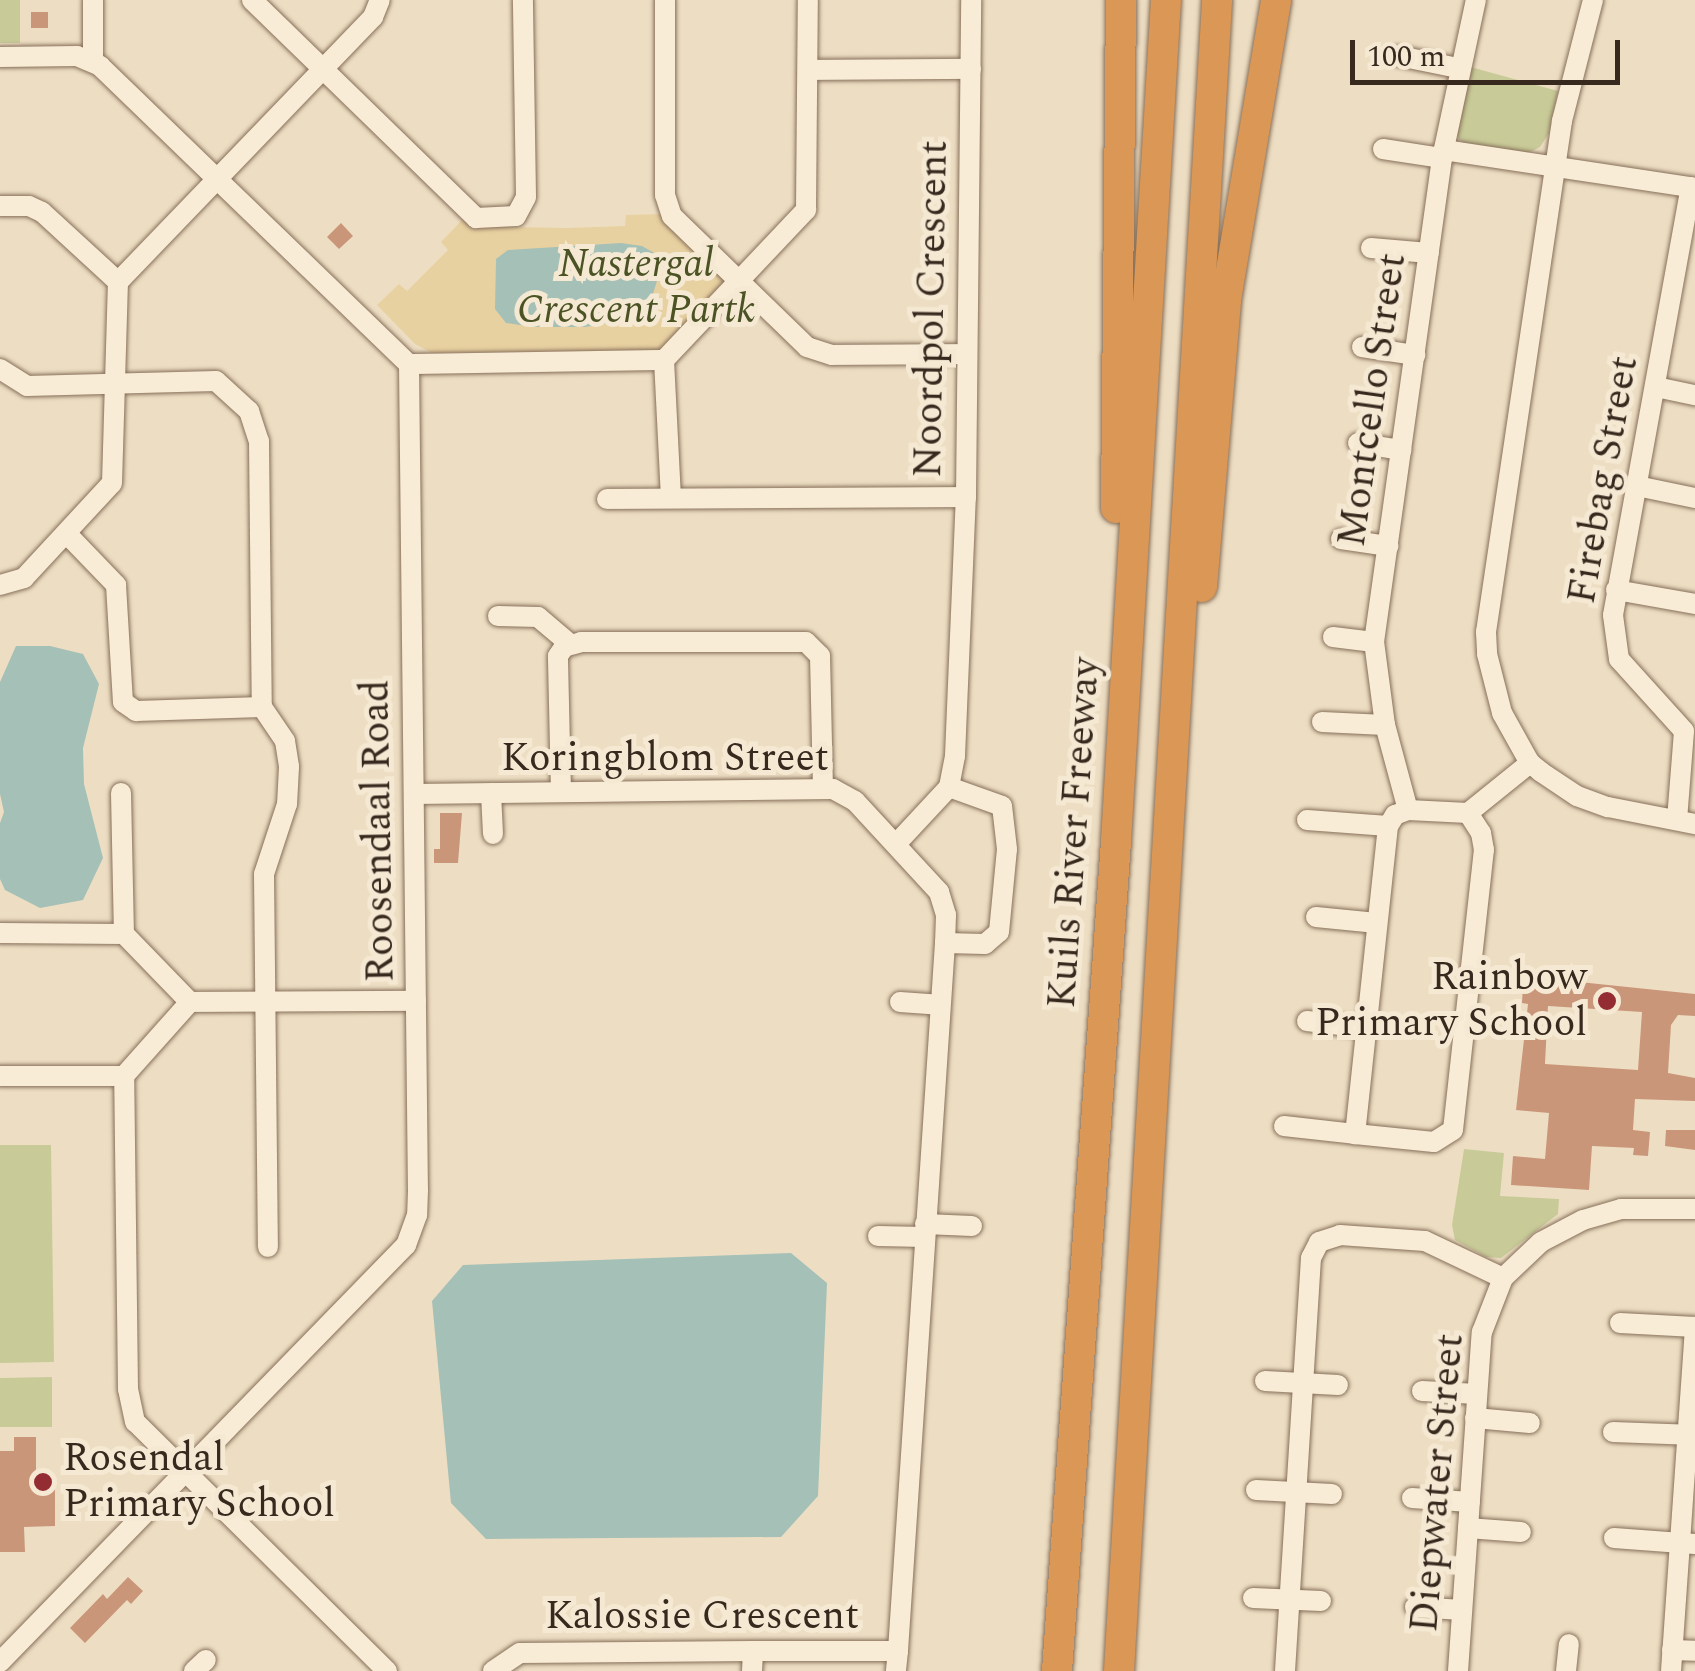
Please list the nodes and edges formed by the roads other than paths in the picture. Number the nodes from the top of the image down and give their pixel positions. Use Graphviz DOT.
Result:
graph roads {
  1 [pos="92,0"];
  2 [pos="252,0"];
  3 [pos="380,0"];
  4 [pos="523,0"];
  5 [pos="665,0"];
  6 [pos="808,0"];
  7 [pos="971,0"];
  8 [pos="1122,0"];
  9 [pos="1166,0"];
  10 [pos="1217,0"];
  11 [pos="1276,0"];
  12 [pos="1476,0"];
  13 [pos="1592,0"];
  14 [pos="1399,56"];
  15 [pos="0,57"];
  16 [pos="93,62"];
  17 [pos="322,68"];
  18 [pos="1458,68"];
  19 [pos="970,69"];
  20 [pos="808,70"];
  21 [pos="1382,149"];
  22 [pos="1443,154"];
  23 [pos="1554,166"];
  24 [pos="218,176"];
  25 [pos="1693,188"];
  26 [pos="0,206"];
  27 [pos="1371,248"];
  28 [pos="1429,253"];
  29 [pos="118,282"];
  30 [pos="739,284"];
  31 [pos="1686,284"];
  32 [pos="1362,347"];
  33 [pos="967,354"];
  34 [pos="1415,355"];
  35 [pos="664,360"];
  36 [pos="409,364"];
  37 [pos="0,369"];
  38 [pos="116,383"];
  39 [pos="1656,387"];
  40 [pos="1695,395"];
  41 [pos="1358,443"];
  42 [pos="1401,450"];
  43 [pos="1636,486"];
  44 [pos="966,497"];
  45 [pos="670,498"];
  46 [pos="1695,498"];
  47 [pos="606,500"];
  48 [pos="67,534"];
  49 [pos="1340,539"];
  50 [pos="1388,546"];
  51 [pos="0,585"];
  52 [pos="1616,590"];
  53 [pos="1695,604"];
  54 [pos="498,616"];
  55 [pos="1333,637"];
  56 [pos="1374,642"];
  57 [pos="570,644"];
  58 [pos="262,707"];
  59 [pos="1322,722"];
  60 [pos="1689,724"];
  61 [pos="1385,726"];
  62 [pos="1530,763"];
  63 [pos="949,787"];
  64 [pos="823,788"];
  65 [pos="562,792"];
  66 [pos="1170,792"];
  67 [pos="491,793"];
  68 [pos="122,794"];
  69 [pos="414,794"];
  70 [pos="1408,810"];
  71 [pos="1468,813"];
  72 [pos="1308,820"];
  73 [pos="1686,822"];
  74 [pos="1388,826"];
  75 [pos="493,834"];
  76 [pos="1116,841"];
  77 [pos="897,843"];
  78 [pos="1316,918"];
  79 [pos="1377,923"];
  80 [pos="0,933"];
  81 [pos="124,934"];
  82 [pos="946,944"];
  83 [pos="416,1001"];
  84 [pos="190,1002"];
  85 [pos="266,1002"];
  86 [pos="900,1002"];
  87 [pos="940,1005"];
  88 [pos="1307,1021"];
  89 [pos="1366,1028"];
  90 [pos="0,1076"];
  91 [pos="124,1076"];
  92 [pos="1284,1126"];
  93 [pos="1354,1134"];
  94 [pos="1695,1209"];
  95 [pos="972,1226"];
  96 [pos="925,1231"];
  97 [pos="878,1236"];
  98 [pos="268,1247"];
  99 [pos="1503,1278"];
  100 [pos="1620,1323"];
  101 [pos="1695,1327"];
  102 [pos="1265,1381"];
  103 [pos="1302,1383"];
  104 [pos="1338,1385"];
  105 [pos="1422,1391"];
  106 [pos="1477,1394"];
  107 [pos="1476,1418"];
  108 [pos="1530,1424"];
  109 [pos="1613,1432"];
  110 [pos="1691,1435"];
  111 [pos="182,1473"];
  112 [pos="1256,1490"];
  113 [pos="1295,1491"];
  114 [pos="1332,1494"];
  115 [pos="1412,1498"];
  116 [pos="1470,1502"];
  117 [pos="1468,1528"];
  118 [pos="1521,1532"];
  119 [pos="1614,1538"];
  120 [pos="1688,1543"];
  121 [pos="1253,1598"];
  122 [pos="1288,1599"];
  123 [pos="1321,1601"];
  124 [pos="1415,1607"];
  125 [pos="1462,1610"];
  126 [pos="1569,1644"];
  127 [pos="1695,1651"];
  128 [pos="753,1661"];
  129 [pos="897,1661"];
  130 [pos="1672,1661"];
  131 [pos="0,1662"];
  132 [pos="387,1671"];
  133 [pos="493,1671"];
  134 [pos="1058,1671"];
  135 [pos="1120,1671"];
  136 [pos="1285,1671"];
  137 [pos="1458,1671"];
  138 [pos="1566,1671"];
  1 -- 16 [label="street"];
  2 -- 17 [label="street"];
  3 -- 17 [label="street"];
  4 -- 17 [label="street"];
  5 -- 30 [label="street"];
  6 -- 20 [label="street"];
  7 -- 19 [label="street, Noordpol Crescent"];
  8 -- 76 [label="highway"];
  9 -- 76 [label="highway, Kuils River Freeway"];
  10 -- 66 [label="highway"];
  11 -- 66 [label="highway"];
  12 -- 18 [label="street, Montcello Street"];
  13 -- 23 [label="street"];
  14 -- 18 [label="street"];
  15 -- 16 [label="street"];
  16 -- 24 [label="street"];
  17 -- 24 [label="street"];
  18 -- 22 [label="street, Montcello Street"];
  19 -- 20 [label="street"];
  19 -- 33 [label="street, Noordpol Crescent"];
  20 -- 30 [label="street"];
  21 -- 22 [label="street"];
  22 -- 23 [label="street"];
  22 -- 28 [label="street, Montcello Street"];
  23 -- 25 [label="street"];
  23 -- 62 [label="street"];
  24 -- 29 [label="street"];
  24 -- 36 [label="street"];
  25 -- 31 [label="street, Firebag Street"];
  26 -- 29 [label="street"];
  27 -- 28 [label="street"];
  28 -- 34 [label="street, Montcello Street"];
  29 -- 38 [label="street"];
  30 -- 33 [label="street"];
  30 -- 35 [label="street"];
  31 -- 39 [label="street, Firebag Street"];
  32 -- 34 [label="street"];
  33 -- 44 [label="street, Noordpol Crescent"];
  34 -- 42 [label="street, Montcello Street"];
  35 -- 36 [label="street"];
  35 -- 45 [label="street"];
  36 -- 69 [label="street, Roosendaal Road"];
  37 -- 38 [label="street"];
  38 -- 48 [label="street"];
  38 -- 58 [label="street"];
  39 -- 40 [label="street"];
  39 -- 43 [label="street, Firebag Street"];
  41 -- 42 [label="street"];
  42 -- 50 [label="street, Montcello Street"];
  43 -- 46 [label="street"];
  43 -- 52 [label="street, Firebag Street"];
  44 -- 45 [label="street, Noordpol Crescent"];
  44 -- 63 [label="street"];
  45 -- 47 [label="street, Noordpol Crescent"];
  48 -- 51 [label="street"];
  48 -- 58 [label="street"];
  49 -- 50 [label="street"];
  50 -- 56 [label="street, Montcello Street"];
  52 -- 53 [label="street"];
  52 -- 60 [label="street, Firebag Street"];
  54 -- 57 [label="street"];
  55 -- 56 [label="street"];
  56 -- 61 [label="street, Montcello Street"];
  57 -- 64 [label="street"];
  57 -- 65 [label="street"];
  58 -- 85 [label="street"];
  59 -- 61 [label="street"];
  60 -- 73 [label="street, Firebag Street"];
  61 -- 70 [label="street, Montcello Street"];
  62 -- 71 [label="street"];
  62 -- 73 [label="street"];
  63 -- 77 [label="street"];
  63 -- 82 [label="street"];
  64 -- 65 [label="street, Koringblom Street"];
  64 -- 77 [label="street, Koringblom Street"];
  65 -- 67 [label="street, Koringblom Street"];
  66 -- 135 [label="highway"];
  67 -- 69 [label="street, Koringblom Street"];
  67 -- 75 [label="street"];
  68 -- 81 [label="street"];
  69 -- 83 [label="street, Roosendaal Road"];
  70 -- 71 [label="street"];
  70 -- 74 [label="street"];
  71 -- 93 [label="street"];
  72 -- 74 [label="street"];
  74 -- 79 [label="street"];
  76 -- 134 [label="highway, Kuils River Freeway"];
  77 -- 82 [label="street, Koringblom Street"];
  78 -- 79 [label="street"];
  79 -- 89 [label="street"];
  80 -- 81 [label="street"];
  81 -- 84 [label="street"];
  82 -- 87 [label="street, Koringblom Street"];
  83 -- 85 [label="street"];
  83 -- 111 [label="street, Roosendaal Road"];
  84 -- 85 [label="street"];
  84 -- 91 [label="street"];
  85 -- 98 [label="street"];
  86 -- 87 [label="street"];
  87 -- 96 [label="street, Koringblom Street"];
  88 -- 89 [label="street"];
  89 -- 93 [label="street"];
  90 -- 91 [label="street"];
  91 -- 111 [label="street"];
  92 -- 93 [label="street"];
  94 -- 99 [label="street, Diepwater Street"];
  95 -- 96 [label="street"];
  96 -- 97 [label="street"];
  96 -- 129 [label="street, Koringblom Street"];
  99 -- 103 [label="street"];
  99 -- 106 [label="street, Diepwater Street"];
  100 -- 101 [label="street"];
  101 -- 110 [label="street"];
  102 -- 103 [label="street"];
  103 -- 104 [label="street"];
  103 -- 113 [label="street"];
  105 -- 106 [label="street"];
  106 -- 107 [label="street, Diepwater Street"];
  107 -- 108 [label="street"];
  107 -- 116 [label="street, Diepwater Street"];
  109 -- 110 [label="street"];
  110 -- 120 [label="street"];
  111 -- 131 [label="street, Roosendaal Road"];
  111 -- 132 [label="street"];
  112 -- 113 [label="street"];
  113 -- 114 [label="street"];
  113 -- 122 [label="street"];
  115 -- 116 [label="street"];
  116 -- 117 [label="street, Diepwater Street"];
  117 -- 118 [label="street"];
  117 -- 125 [label="street, Diepwater Street"];
  119 -- 120 [label="street"];
  120 -- 130 [label="street"];
  121 -- 122 [label="street"];
  122 -- 123 [label="street"];
  122 -- 136 [label="street"];
  124 -- 125 [label="street"];
  125 -- 137 [label="street, Diepwater Street"];
  126 -- 138 [label="street"];
  127 -- 130 [label="street"];
  128 -- 129 [label="street, Kalossie Crescent"];
  128 -- 133 [label="street, Kalossie Crescent"];
}
